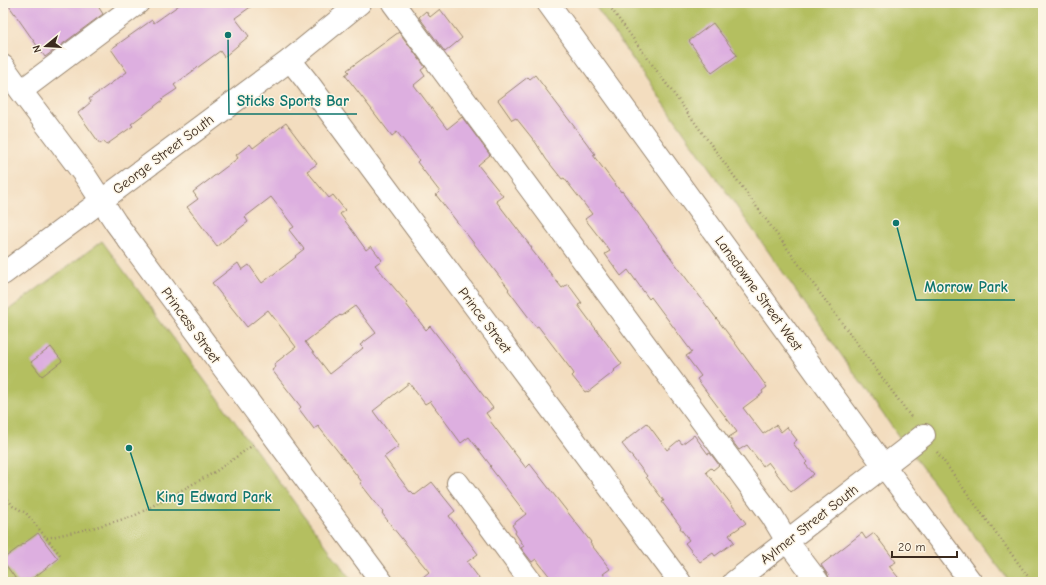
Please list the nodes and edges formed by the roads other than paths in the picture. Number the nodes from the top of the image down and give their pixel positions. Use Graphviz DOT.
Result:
graph roads {
  1 [pos="138,3"];
  2 [pos="360,3"];
  3 [pos="393,3"];
  4 [pos="548,3"];
  5 [pos="290,60"];
  6 [pos="3,66"];
  7 [pos="21,91"];
  8 [pos="101,200"];
  9 [pos="3,274"];
  10 [pos="924,435"];
  11 [pos="884,466"];
  12 [pos="458,483"];
  13 [pos="787,541"];
  14 [pos="382,582"];
  15 [pos="531,582"];
  16 [pos="680,582"];
  17 [pos="734,582"];
  18 [pos="818,582"];
  19 [pos="971,582"];
  1 -- 7 [label="street"];
  2 -- 5 [label="street, George Street South"];
  3 -- 13 [label="street"];
  4 -- 11 [label="street, Lansdowne Street West"];
  5 -- 8 [label="street, George Street South"];
  5 -- 16 [label="street, Prince Street"];
  6 -- 7 [label="street, Princess Street"];
  7 -- 8 [label="street, Princess Street"];
  8 -- 9 [label="street, George Street South"];
  8 -- 14 [label="street, Princess Street"];
  10 -- 11 [label="street, Aylmer Street South"];
  11 -- 13 [label="street, Aylmer Street South"];
  11 -- 19 [label="street, Lansdowne Street West"];
  12 -- 15 [label="street"];
  13 -- 17 [label="street, Aylmer Street South"];
  13 -- 18 [label="street"];
}
